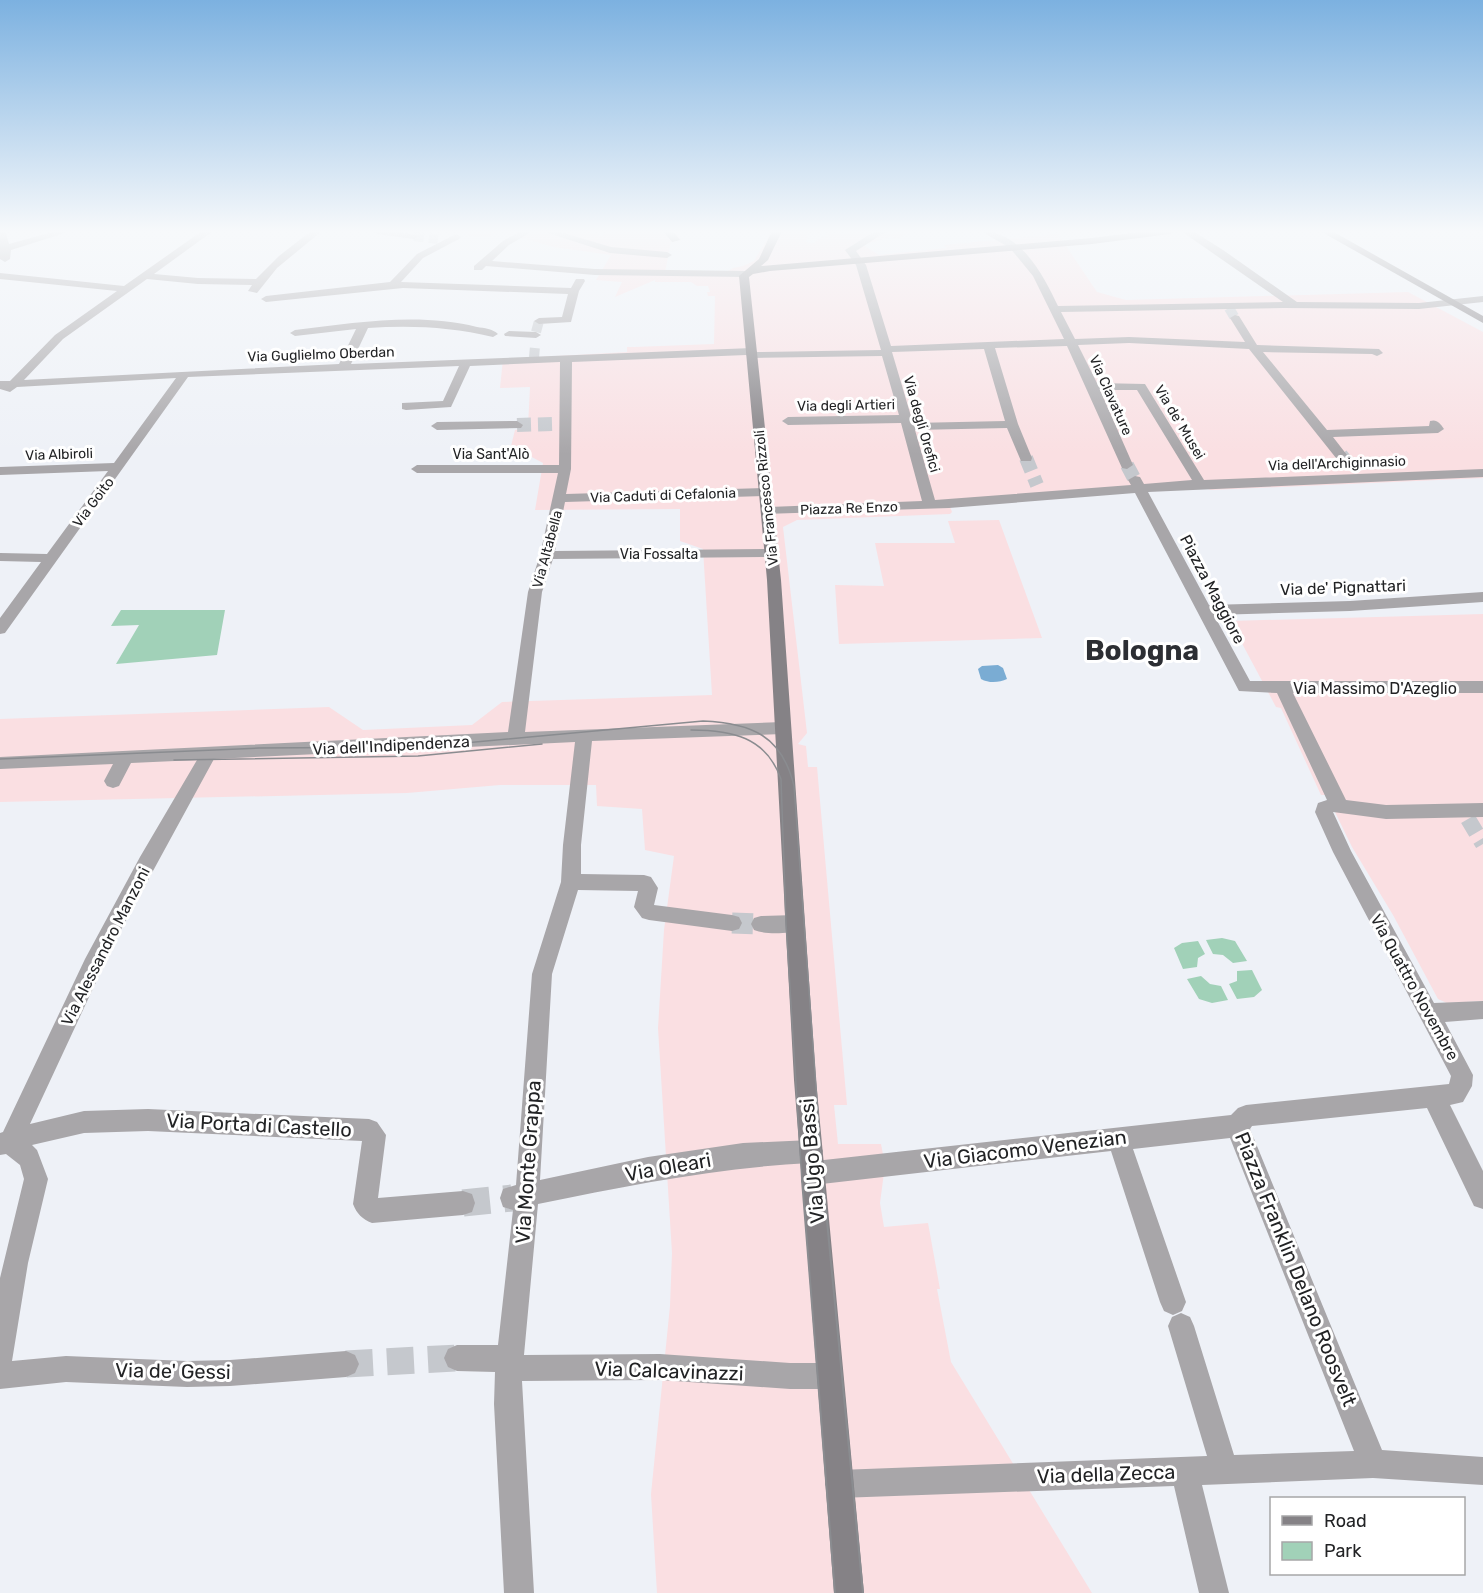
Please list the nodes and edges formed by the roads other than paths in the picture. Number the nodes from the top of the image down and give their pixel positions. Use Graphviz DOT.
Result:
graph roads {
  1 [pos="104,305"];
  2 [pos="571,305"];
  3 [pos="747,305"];
  4 [pos="872,305"];
  5 [pos="1052,305"];
  6 [pos="1290,305"];
  7 [pos="1337,305"];
  8 [pos="1424,305"];
  9 [pos="1457,305"];
  10 [pos="1054,309"];
  11 [pos="1230,310"];
  12 [pos="1483,320"];
  13 [pos="364,325"];
  14 [pos="295,333"];
  15 [pos="493,334"];
  16 [pos="509,334"];
  17 [pos="535,342"];
  18 [pos="1069,342"];
  19 [pos="989,347"];
  20 [pos="1253,347"];
  21 [pos="886,351"];
  22 [pos="752,353"];
  23 [pos="1377,353"];
  24 [pos="566,359"];
  25 [pos="465,365"];
  26 [pos="343,368"];
  27 [pos="185,374"];
  28 [pos="14,384"];
  29 [pos="0,385"];
  30 [pos="1093,387"];
  31 [pos="0,398"];
  32 [pos="406,406"];
  33 [pos="788,421"];
  34 [pos="906,423"];
  35 [pos="1012,424"];
  36 [pos="1434,424"];
  37 [pos="517,425"];
  38 [pos="437,426"];
  39 [pos="1324,434"];
  40 [pos="1341,455"];
  41 [pos="1026,458"];
  42 [pos="1126,465"];
  43 [pos="118,467"];
  44 [pos="417,469"];
  45 [pos="565,469"];
  46 [pos="0,471"];
  47 [pos="1483,473"];
  48 [pos="1137,484"];
  49 [pos="1196,484"];
  50 [pos="766,492"];
  51 [pos="560,498"];
  52 [pos="930,505"];
  53 [pos="769,511"];
  54 [pos="772,553"];
  55 [pos="547,555"];
  56 [pos="0,557"];
  57 [pos="50,558"];
  58 [pos="1483,597"];
  59 [pos="1204,610"];
  60 [pos="0,629"];
  61 [pos="1483,687"];
  62 [pos="1275,688"];
  63 [pos="783,728"];
  64 [pos="584,736"];
  65 [pos="516,738"];
  66 [pos="207,754"];
  67 [pos="125,758"];
  68 [pos="0,763"];
  69 [pos="113,781"];
  70 [pos="1339,805"];
  71 [pos="1471,813"];
  72 [pos="571,882"];
  73 [pos="732,923"];
  74 [pos="795,923"];
  75 [pos="761,924"];
  76 [pos="1425,1007"];
  77 [pos="1483,1010"];
  78 [pos="1434,1096"];
  79 [pos="1237,1126"];
  80 [pos="1118,1138"];
  81 [pos="5,1143"];
  82 [pos="812,1162"];
  83 [pos="519,1197"];
  84 [pos="1483,1197"];
  85 [pos="463,1203"];
  86 [pos="0,1358"];
  87 [pos="457,1358"];
  88 [pos="346,1364"];
  89 [pos="509,1364"];
  90 [pos="0,1376"];
  91 [pos="830,1376"];
  92 [pos="1373,1464"];
  93 [pos="1225,1470"];
  94 [pos="1185,1471"];
  95 [pos="1483,1471"];
  96 [pos="839,1484"];
  97 [pos="519,1593"];
  98 [pos="849,1593"];
  99 [pos="1214,1593"];
  1 -- 28 [label="street"];
  2 -- 17 [label="street"];
  3 -- 22 [label="street, Via Francesco Rizzoli"];
  4 -- 21 [label="street, Via degli Orefici"];
  5 -- 10 [label="street, Via Clavature"];
  6 -- 11 [label="street"];
  7 -- 8 [label="street"];
  9 -- 12 [label="street"];
  10 -- 11 [label="street"];
  10 -- 18 [label="street, Via Clavature"];
  11 -- 20 [label="street"];
  13 -- 14 [label="street"];
  13 -- 15 [label="street"];
  13 -- 26 [label="street"];
  16 -- 17 [label="street"];
  17 -- 24 [label="street, Via Guglielmo Oberdan"];
  17 -- 25 [label="street, Via Guglielmo Oberdan"];
  18 -- 19 [label="street, Via Guglielmo Oberdan"];
  18 -- 20 [label="street, Via Guglielmo Oberdan"];
  18 -- 30 [label="street, Via Clavature"];
  19 -- 21 [label="street, Via Guglielmo Oberdan"];
  19 -- 35 [label="street"];
  20 -- 23 [label="street, Via Guglielmo Oberdan"];
  20 -- 39 [label="street"];
  21 -- 22 [label="street, Via Guglielmo Oberdan"];
  21 -- 34 [label="street, Via degli Orefici"];
  22 -- 24 [label="street, Via Guglielmo Oberdan"];
  22 -- 50 [label="street, Via Francesco Rizzoli"];
  24 -- 45 [label="street, Via Altabella"];
  25 -- 26 [label="street, Via Guglielmo Oberdan"];
  25 -- 32 [label="street"];
  26 -- 27 [label="street, Via Guglielmo Oberdan"];
  27 -- 28 [label="street, Via Guglielmo Oberdan"];
  27 -- 43 [label="street, Via Goito"];
  28 -- 29 [label="street, Via Guglielmo Oberdan"];
  28 -- 31 [label="street"];
  30 -- 42 [label="street, Via Clavature"];
  30 -- 49 [label="street, Via de' Musei"];
  33 -- 34 [label="street, Via degli Artieri"];
  34 -- 35 [label="street, Via degli Artieri"];
  34 -- 52 [label="street, Via degli Orefici"];
  35 -- 41 [label="street"];
  36 -- 39 [label="street"];
  37 -- 38 [label="street"];
  39 -- 40 [label="street"];
  43 -- 46 [label="street, Via Albiroli"];
  43 -- 57 [label="street, Via Goito"];
  44 -- 45 [label="street, Via Sant'Alò"];
  45 -- 51 [label="street, Via Altabella"];
  47 -- 49 [label="street, Via dell'Archiginnasio"];
  48 -- 49 [label="street"];
  48 -- 52 [label="street"];
  48 -- 59 [label="street, Piazza Maggiore"];
  50 -- 51 [label="street, Via Caduti di Cefalonia"];
  50 -- 53 [label="street, Via Francesco Rizzoli"];
  51 -- 55 [label="street, Via Altabella"];
  52 -- 53 [label="street, Piazza Re Enzo"];
  53 -- 54 [label="street, Via Francesco Rizzoli"];
  54 -- 55 [label="street, Via Fossalta"];
  54 -- 63 [label="street, Via Francesco Rizzoli"];
  55 -- 65 [label="street, Via Altabella"];
  56 -- 57 [label="street"];
  57 -- 60 [label="street, Via Goito"];
  58 -- 59 [label="street, Via de' Pignattari"];
  59 -- 62 [label="street, Piazza Maggiore"];
  61 -- 62 [label="street, Via Massimo D'Azeglio"];
  62 -- 70 [label="street"];
  63 -- 64 [label="street, Via dell'Indipendenza"];
  63 -- 74 [label="street, Via Ugo Bassi"];
  64 -- 65 [label="street, Via dell'Indipendenza"];
  64 -- 72 [label="street, Via Monte Grappa"];
  65 -- 66 [label="street, Via dell'Indipendenza"];
  66 -- 67 [label="street, Via dell'Indipendenza"];
  66 -- 81 [label="street, Via Alessandro Manzoni"];
  67 -- 68 [label="street, Via dell'Indipendenza"];
  67 -- 69 [label="street"];
  70 -- 71 [label="street"];
  70 -- 76 [label="street, Via Quattro Novembre"];
  72 -- 73 [label="street"];
  72 -- 83 [label="street, Via Monte Grappa"];
  74 -- 75 [label="street"];
  74 -- 82 [label="street, Via Ugo Bassi"];
  76 -- 77 [label="street"];
  76 -- 78 [label="street, Via Quattro Novembre"];
  78 -- 79 [label="street, Piazza Franklin Delano Roosvelt"];
  78 -- 84 [label="street"];
  79 -- 80 [label="street, Via Giacomo Venezian"];
  79 -- 92 [label="street, Piazza Franklin Delano Roosvelt"];
  80 -- 82 [label="street, Via Giacomo Venezian"];
  80 -- 93 [label="street"];
  81 -- 85 [label="street, Via Porta di Castello"];
  81 -- 86 [label="street"];
  82 -- 83 [label="street, Via Oleari"];
  82 -- 91 [label="street, Via Ugo Bassi"];
  83 -- 89 [label="street, Via Monte Grappa"];
  87 -- 89 [label="street"];
  88 -- 90 [label="street, Via de' Gessi"];
  89 -- 91 [label="street, Via Calcavinazzi"];
  89 -- 97 [label="street, Via Monte Grappa"];
  91 -- 96 [label="street, Via Ugo Bassi"];
  92 -- 93 [label="street, Via della Zecca"];
  92 -- 95 [label="street"];
  93 -- 94 [label="street, Via della Zecca"];
  94 -- 96 [label="street, Via della Zecca"];
  94 -- 99 [label="street"];
  96 -- 98 [label="street, Via Ugo Bassi"];
}
